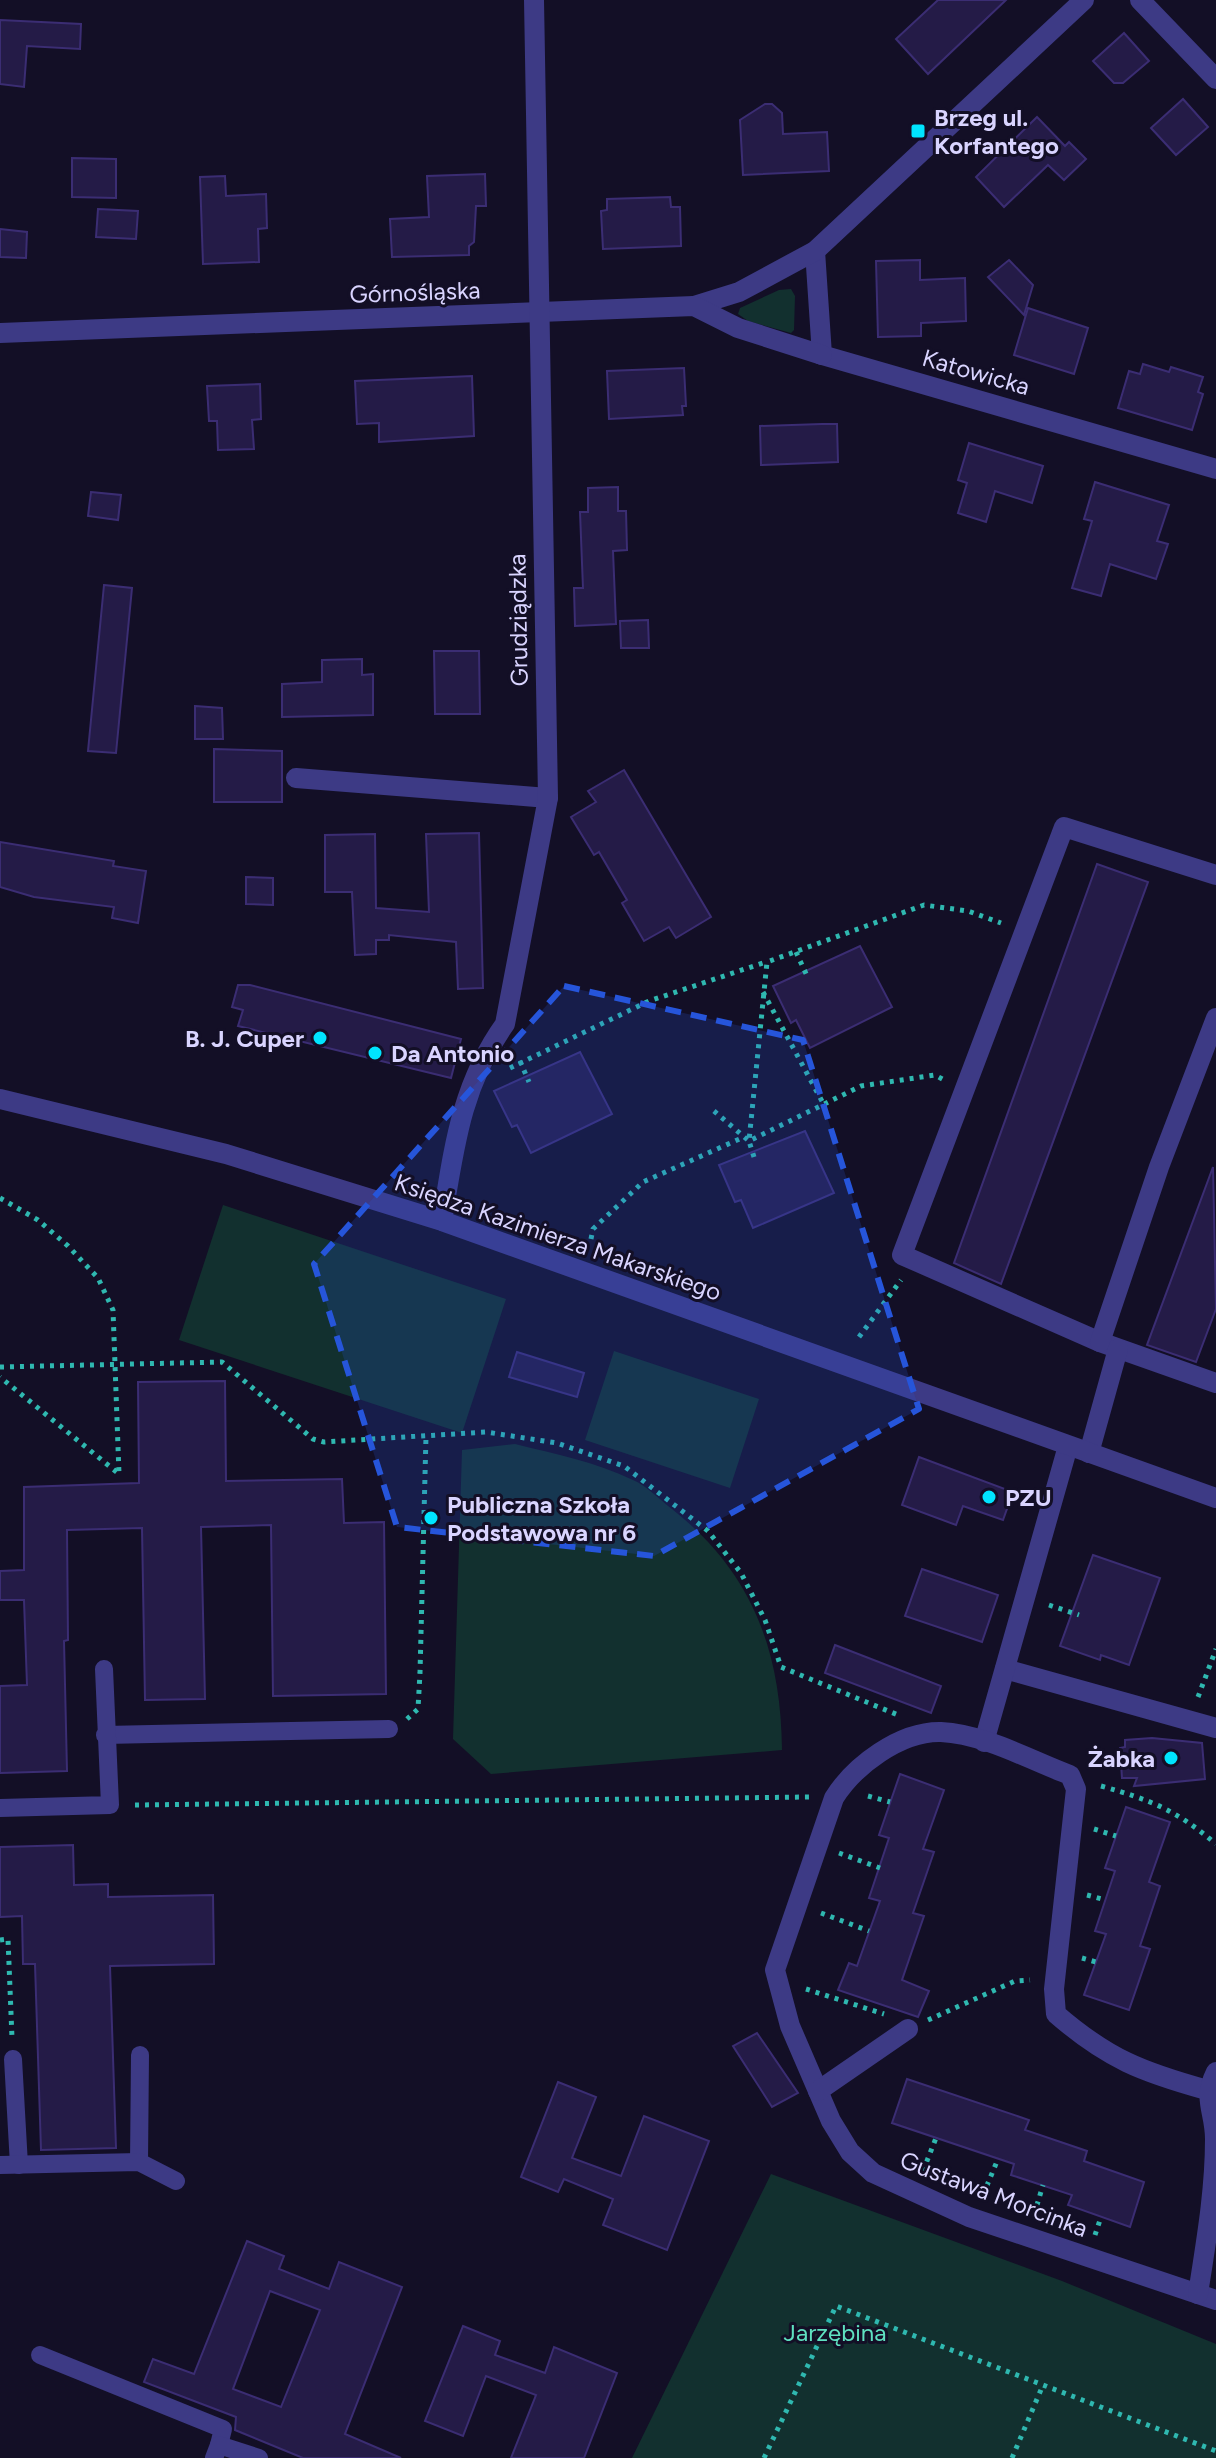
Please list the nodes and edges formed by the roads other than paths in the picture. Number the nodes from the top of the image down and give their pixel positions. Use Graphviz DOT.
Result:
graph roads {
  1 [pos="534,0"];
  2 [pos="1084,0"];
  3 [pos="1140,0"];
  4 [pos="1216,79"];
  5 [pos="815,251"];
  6 [pos="694,306"];
  7 [pos="537,314"];
  8 [pos="0,333"];
  9 [pos="822,355"];
  10 [pos="1216,469"];
  11 [pos="296,778"];
  12 [pos="548,798"];
  13 [pos="1216,875"];
  14 [pos="1216,1018"];
  15 [pos="0,1099"];
  16 [pos="442,1221"];
  17 [pos="1109,1346"];
  18 [pos="1216,1383"];
  19 [pos="1068,1446"];
  20 [pos="1089,1453"];
  21 [pos="1216,1498"];
  22 [pos="104,1669"];
  23 [pos="1005,1669"];
  24 [pos="1216,1728"];
  25 [pos="389,1729"];
  26 [pos="105,1735"];
  27 [pos="984,1742"];
  28 [pos="0,1808"];
  29 [pos="913,2027"];
  30 [pos="140,2055"];
  31 [pos="13,2059"];
  32 [pos="1212,2081"];
  33 [pos="818,2091"];
  34 [pos="139,2162"];
  35 [pos="0,2165"];
  36 [pos="19,2165"];
  37 [pos="176,2181"];
  38 [pos="1207,2297"];
  39 [pos="40,2355"];
  40 [pos="217,2451"];
  41 [pos="259,2458"];
  1 -- 7 [label="street, Grudziądzka"];
  2 -- 5 [label="street"];
  3 -- 4 [label="street"];
  5 -- 6 [label="street"];
  5 -- 9 [label="street"];
  6 -- 7 [label="street, Górnośląska"];
  6 -- 9 [label="street, Górnośląska"];
  7 -- 8 [label="street, Górnośląska"];
  7 -- 12 [label="street, Grudziądzka"];
  9 -- 10 [label="street, Katowicka"];
  11 -- 12 [label="street"];
  12 -- 16 [label="street, Grudziądzka"];
  13 -- 17 [label="street"];
  14 -- 17 [label="street"];
  15 -- 16 [label="street, Księdza Kazimierza Makarskiego"];
  16 -- 19 [label="street, Księdza Kazimierza Makarskiego"];
  17 -- 18 [label="street"];
  17 -- 20 [label="street"];
  19 -- 20 [label="street, Księdza Kazimierza Makarskiego"];
  19 -- 23 [label="street"];
  20 -- 21 [label="street, Księdza Kazimierza Makarskiego"];
  22 -- 26 [label="lane"];
  23 -- 24 [label="street"];
  23 -- 27 [label="street"];
  25 -- 26 [label="lane"];
  26 -- 28 [label="lane"];
  27 -- 32 [label="street, Gustawa Morcinka"];
  27 -- 33 [label="street, Gustawa Morcinka"];
  29 -- 33 [label="street"];
  30 -- 34 [label="lane"];
  31 -- 36 [label="lane"];
  32 -- 38 [label="street, Gustawa Morcinka"];
  33 -- 38 [label="street, Gustawa Morcinka"];
  34 -- 36 [label="lane"];
  34 -- 37 [label="lane"];
  35 -- 36 [label="lane"];
  39 -- 40 [label="lane"];
  40 -- 41 [label="lane"];
}
